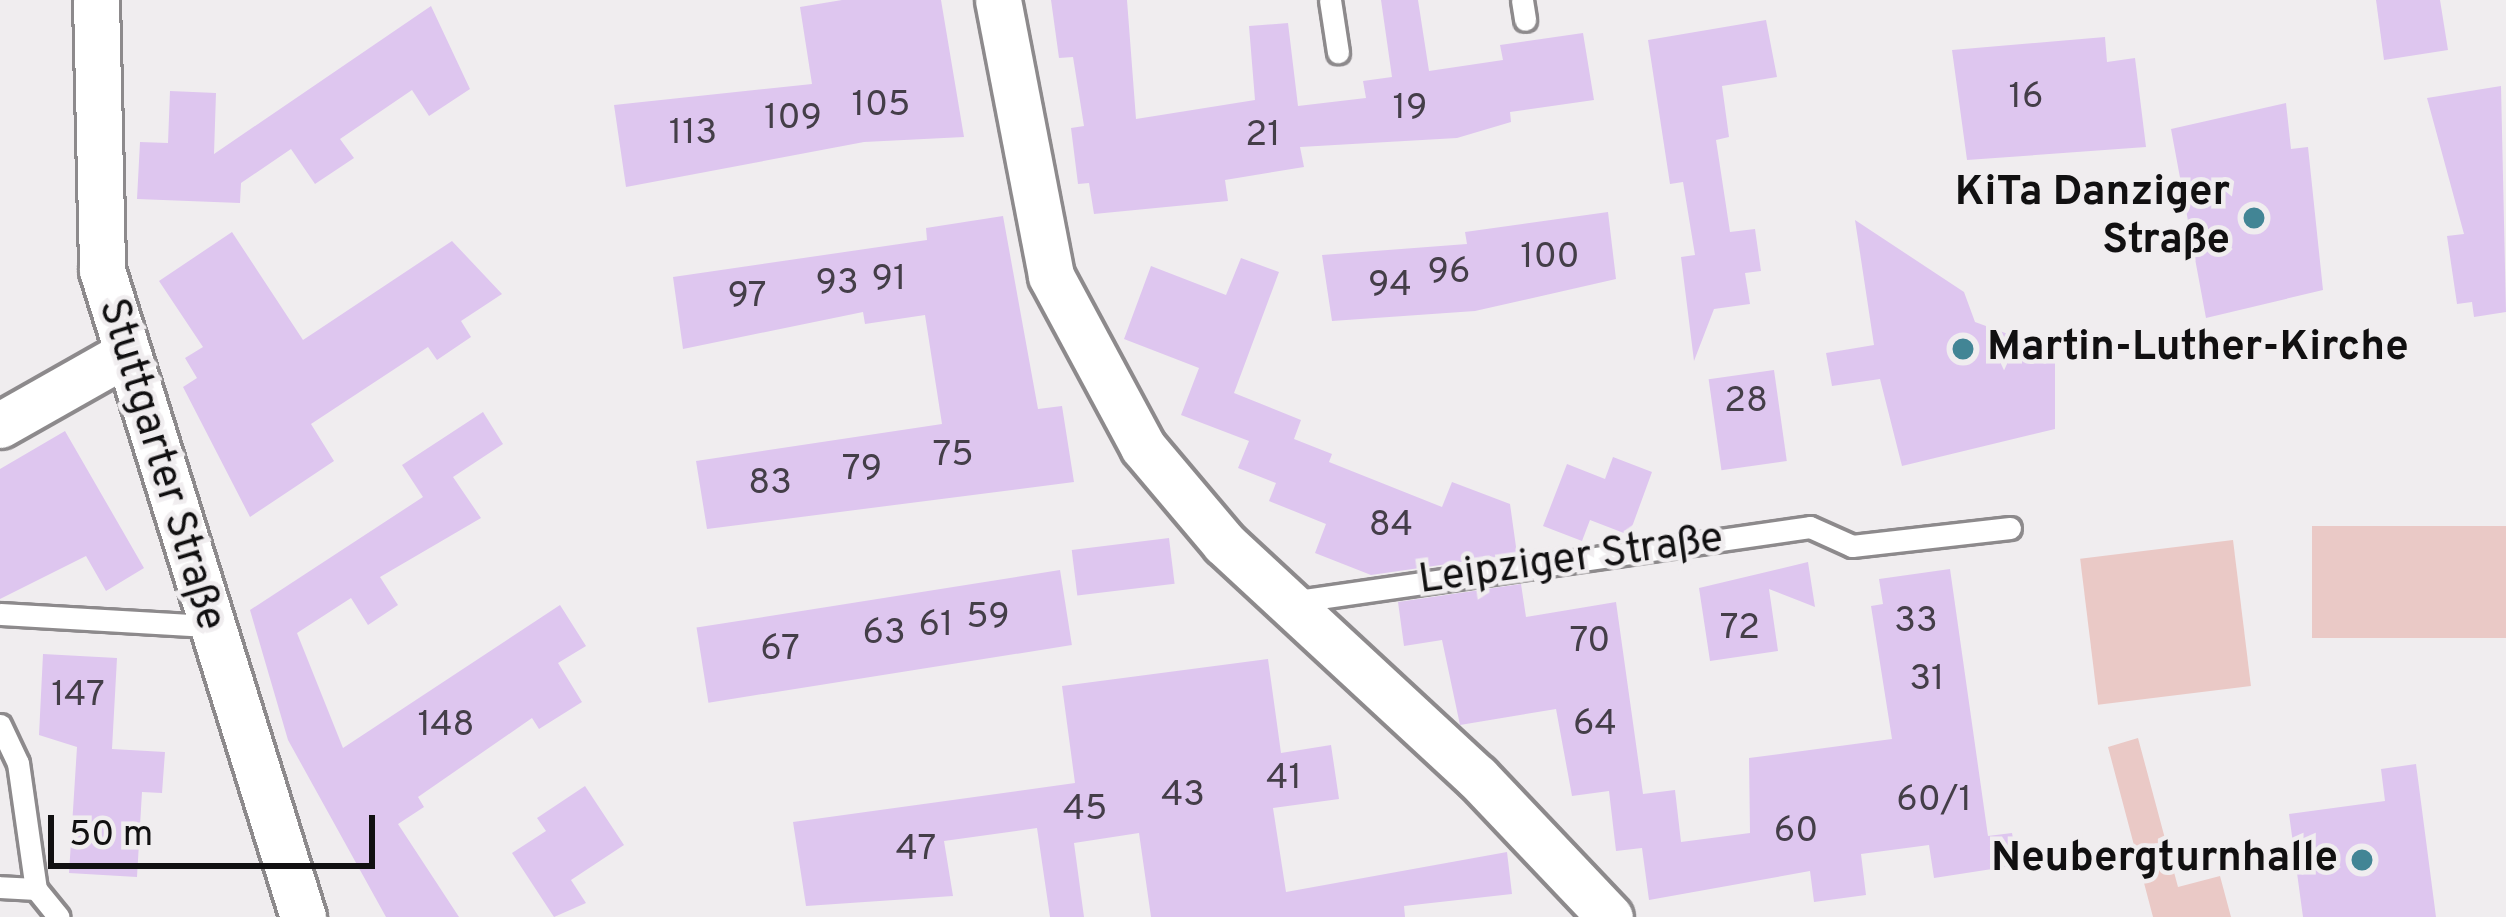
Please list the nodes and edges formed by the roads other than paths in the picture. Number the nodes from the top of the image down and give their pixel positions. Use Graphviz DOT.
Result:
graph roads {
  1 [pos="96,0"];
  2 [pos="998,0"];
  3 [pos="1330,0"];
  4 [pos="1338,52"];
  5 [pos="122,356"];
  6 [pos="0,425"];
  7 [pos="2010,528"];
  8 [pos="1285,603"];
  9 [pos="0,614"];
  10 [pos="206,626"];
  11 [pos="0,725"];
  12 [pos="0,887"];
  13 [pos="37,889"];
  14 [pos="58,917"];
  15 [pos="303,917"];
  16 [pos="1610,917"];
  1 -- 5 [label="street, Stuttgarter Straße"];
  2 -- 8 [label="street"];
  3 -- 4 [label="lane"];
  5 -- 6 [label="street"];
  5 -- 10 [label="street, Stuttgarter Straße"];
  7 -- 8 [label="lane, Leipziger Straße"];
  8 -- 16 [label="street"];
  9 -- 10 [label="lane"];
  10 -- 15 [label="street, Stuttgarter Straße"];
  11 -- 13 [label="lane"];
  12 -- 13 [label="lane"];
  13 -- 14 [label="lane"];
}
